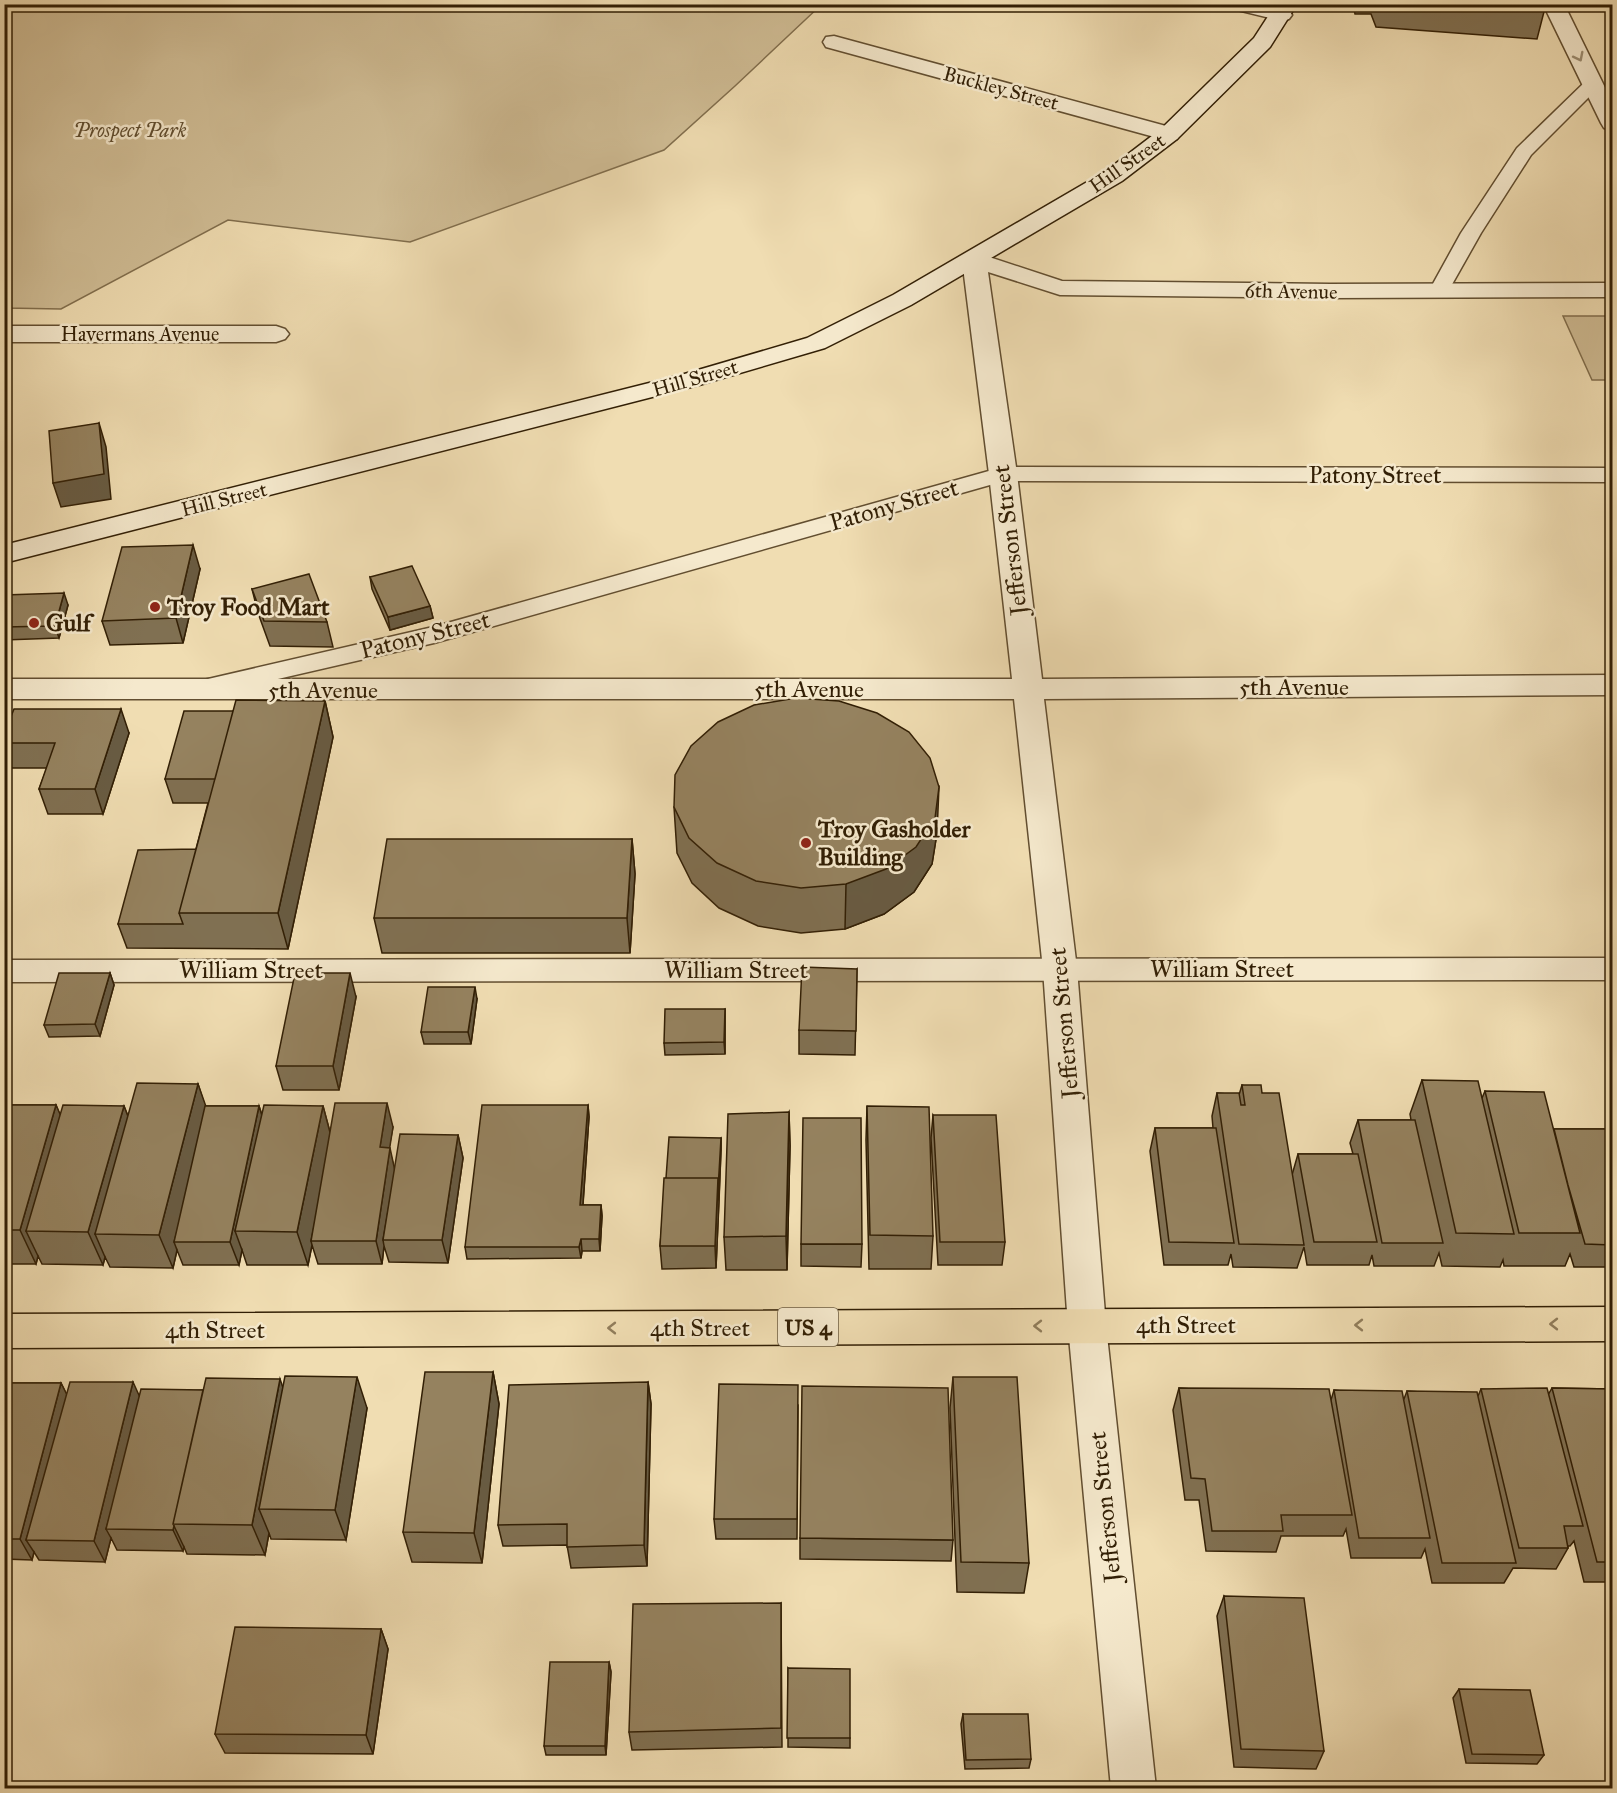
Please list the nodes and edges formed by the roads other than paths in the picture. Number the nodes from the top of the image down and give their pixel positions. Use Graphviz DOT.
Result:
graph roads {
  1 [pos="1236,4"];
  2 [pos="1553,4"];
  3 [pos="1284,10"];
  4 [pos="834,42"];
  5 [pos="1593,84"];
  6 [pos="1612,123"];
  7 [pos="1169,135"];
  8 [pos="974,260"];
  9 [pos="1612,290"];
  10 [pos="1439,291"];
  11 [pos="4,334"];
  12 [pos="276,334"];
  13 [pos="1003,474"];
  14 [pos="1612,475"];
  15 [pos="4,554"];
  16 [pos="1612,685"];
  17 [pos="4,689"];
  18 [pos="1028,689"];
  19 [pos="195,690"];
  20 [pos="1060,969"];
  21 [pos="1612,969"];
  22 [pos="4,971"];
  23 [pos="1612,1324"];
  24 [pos="1087,1326"];
  25 [pos="4,1331"];
  26 [pos="1134,1788"];
  1 -- 3 [label="street"];
  2 -- 5 [label="street, one-way"];
  3 -- 7 [label="street, Hill Street"];
  4 -- 7 [label="street, Buckley Street"];
  5 -- 6 [label="street"];
  5 -- 10 [label="lane"];
  7 -- 8 [label="street, Hill Street"];
  8 -- 10 [label="street, 6th Avenue"];
  8 -- 13 [label="street, Jefferson Street"];
  8 -- 15 [label="street, Hill Street"];
  9 -- 10 [label="street, 6th Avenue"];
  11 -- 12 [label="street, Havermans Avenue"];
  13 -- 14 [label="lane, Patony Street"];
  13 -- 18 [label="street, Jefferson Street"];
  13 -- 19 [label="lane, Patony Street"];
  16 -- 18 [label="street, 5th Avenue"];
  17 -- 19 [label="street, 5th Avenue"];
  18 -- 19 [label="street, 5th Avenue"];
  18 -- 20 [label="street, Jefferson Street"];
  20 -- 21 [label="lane, William Street"];
  20 -- 22 [label="lane, William Street"];
  20 -- 24 [label="street, Jefferson Street"];
  23 -- 24 [label="main road, 4th Street / US 4, one-way"];
  24 -- 25 [label="main road, 4th Street / US 4, one-way"];
  24 -- 26 [label="street, Jefferson Street"];
}
